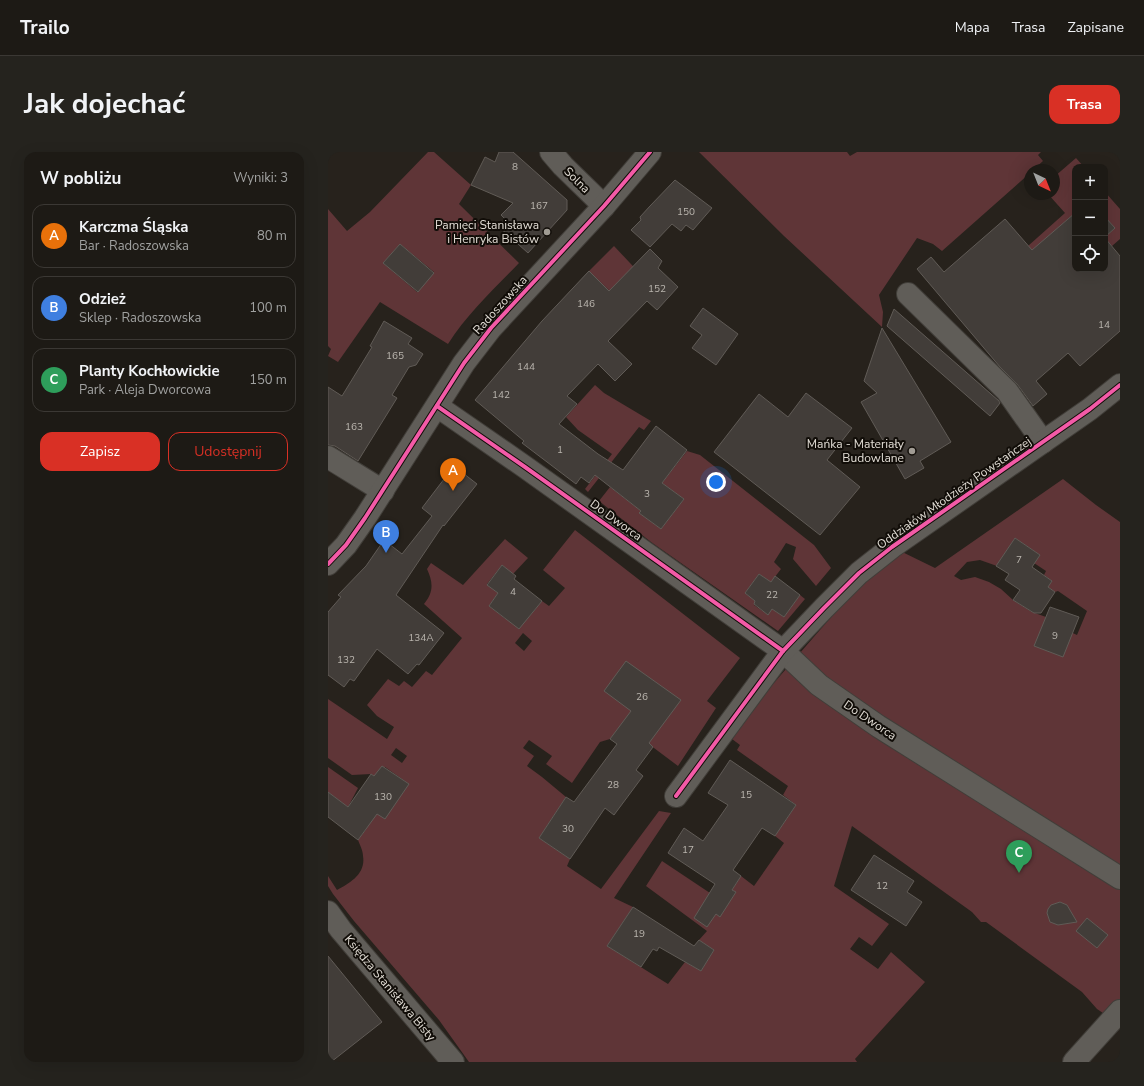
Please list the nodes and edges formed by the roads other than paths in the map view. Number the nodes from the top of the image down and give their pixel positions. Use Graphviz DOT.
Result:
graph roads {
  1 [pos="551,152"];
  2 [pos="650,152"];
  3 [pos="604,206"];
  4 [pos="908,294"];
  5 [pos="1120,384"];
  6 [pos="437,406"];
  7 [pos="1043,442"];
  8 [pos="328,457"];
  9 [pos="383,491"];
  10 [pos="328,564"];
  11 [pos="783,651"];
  12 [pos="676,796"];
  13 [pos="1120,878"];
  14 [pos="328,912"];
  15 [pos="1120,1011"];
  16 [pos="453,1062"];
  17 [pos="1074,1062"];
  1 -- 3 [label="street, Solna"];
  2 -- 3 [label="street, Radoszowska"];
  3 -- 6 [label="street, Radoszowska"];
  4 -- 7 [label="street"];
  5 -- 7 [label="street, Oddziałów Młodzieży Powstańczej"];
  6 -- 9 [label="street, Radoszowska"];
  6 -- 11 [label="street, Do Dworca"];
  7 -- 11 [label="street, Oddziałów Młodzieży Powstańczej"];
  8 -- 9 [label="street"];
  9 -- 10 [label="street, Radoszowska"];
  11 -- 12 [label="street, Oddziałów Młodzieży Powstańczej"];
  11 -- 13 [label="street, Do Dworca"];
  14 -- 16 [label="street, Księdza Stanisława Bisty"];
  15 -- 17 [label="street"];
}
